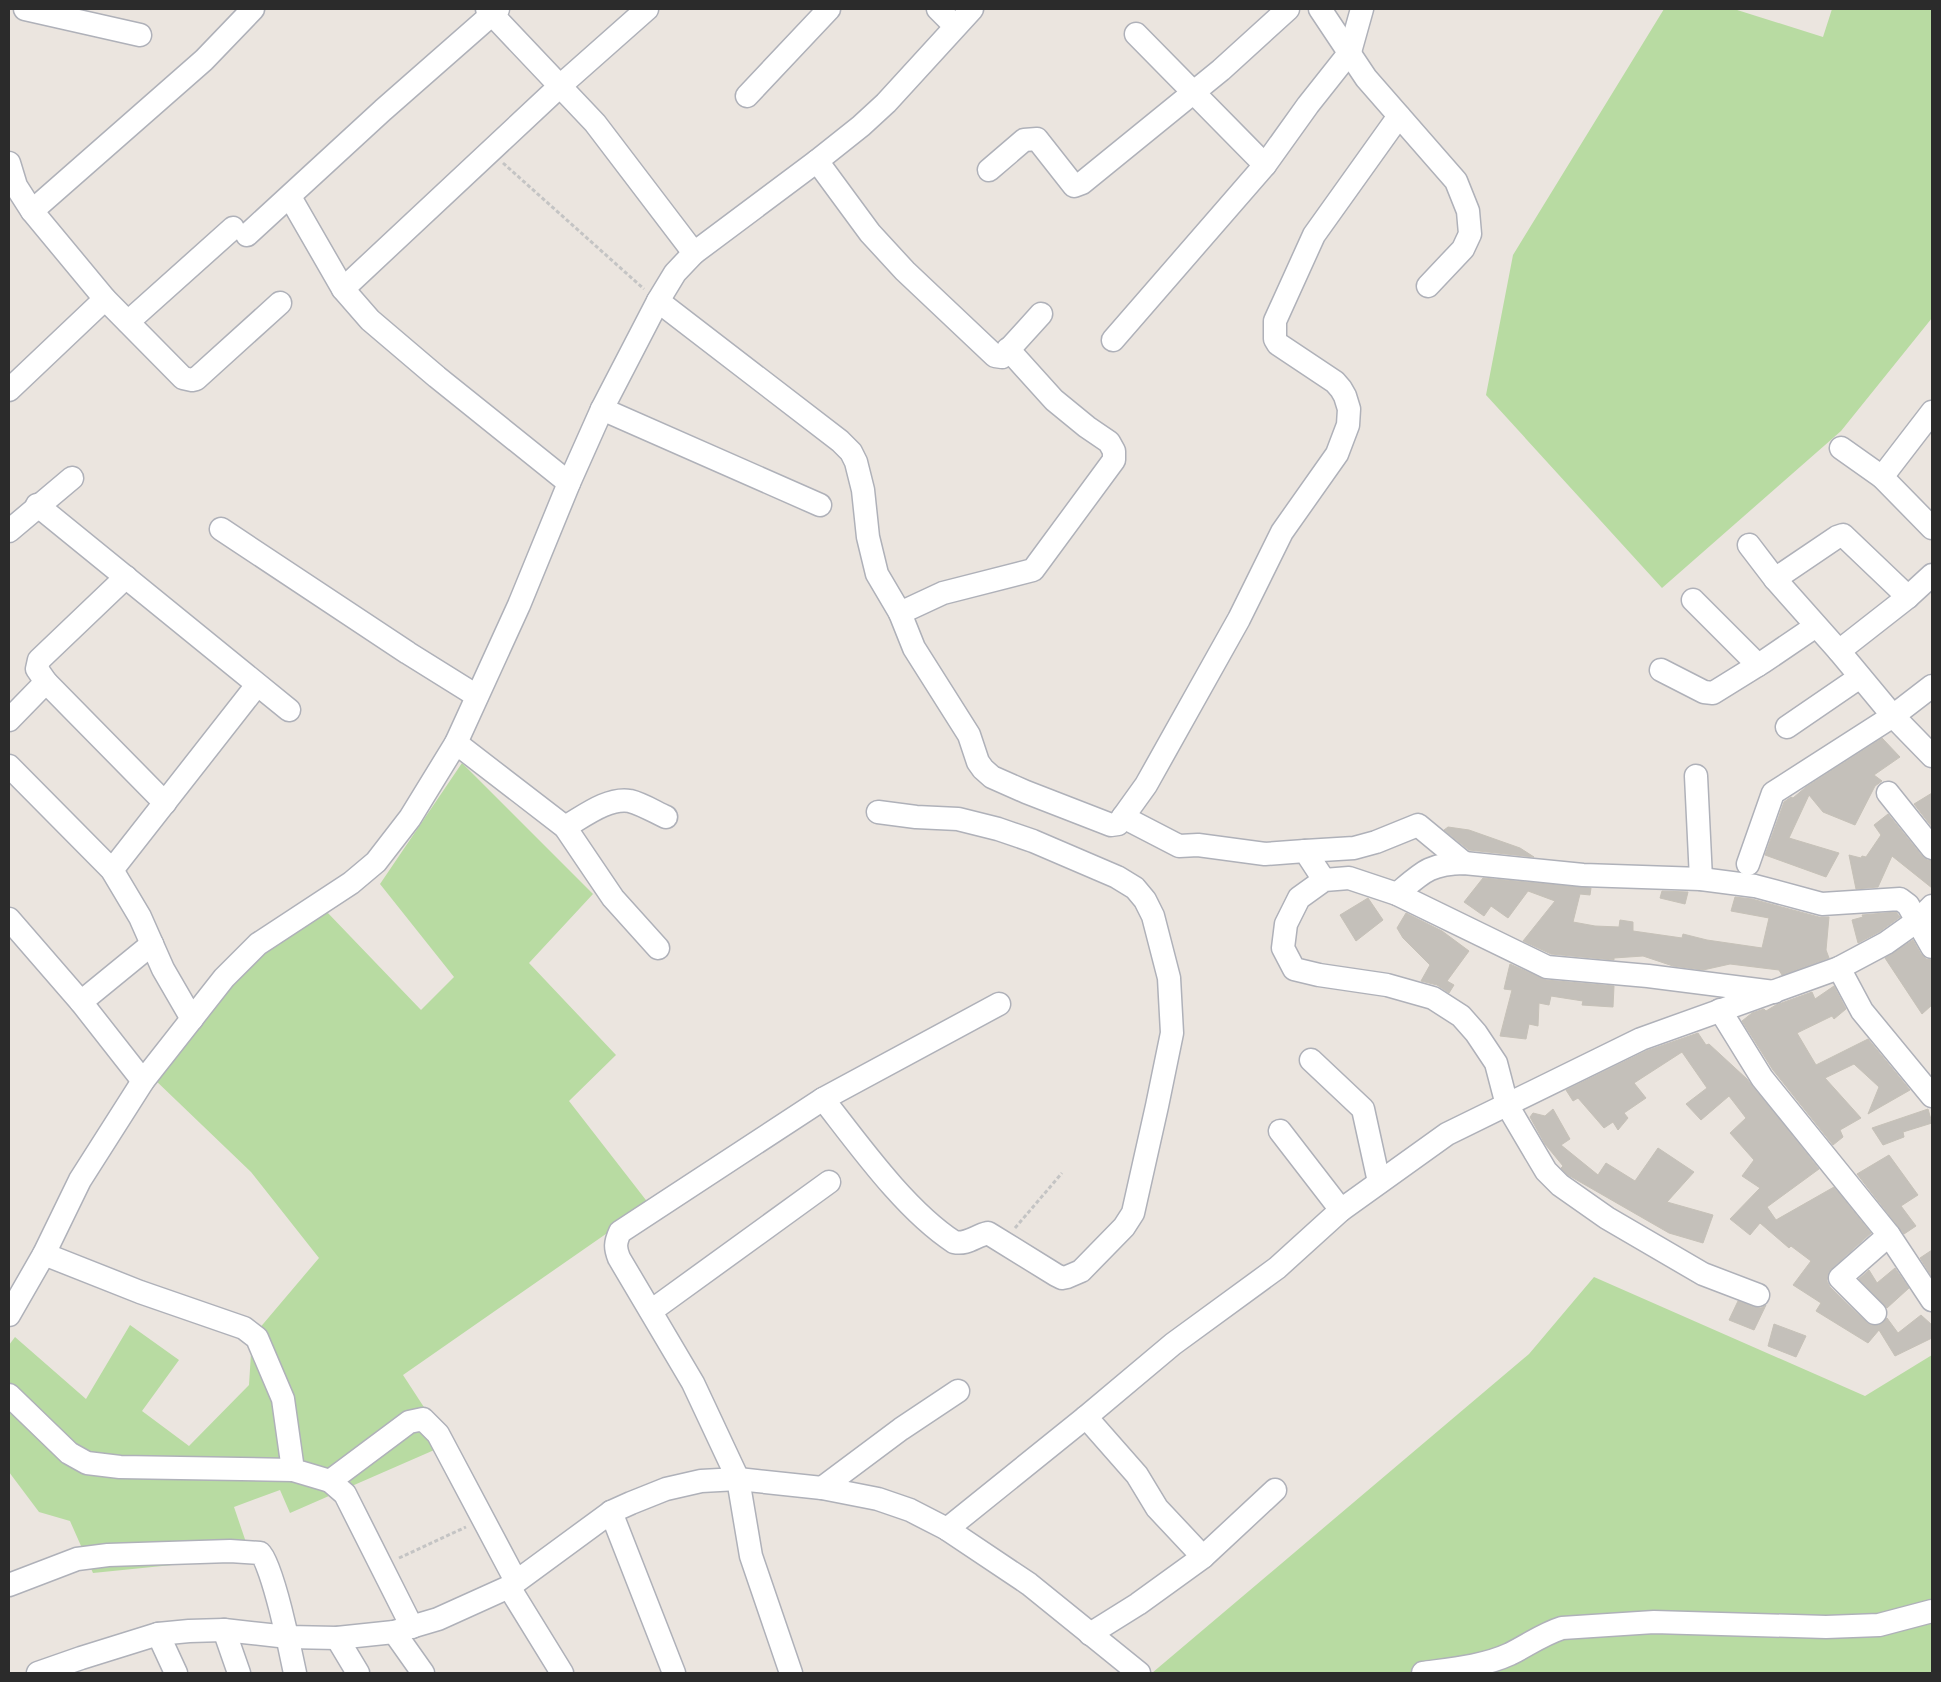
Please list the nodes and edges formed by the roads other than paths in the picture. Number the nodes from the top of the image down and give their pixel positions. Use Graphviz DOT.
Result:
graph roads {
  1 [pos="25,9"];
  2 [pos="253,9"];
  3 [pos="647,9"];
  4 [pos="829,9"];
  5 [pos="938,9"];
  6 [pos="972,9"];
  7 [pos="1288,9"];
  8 [pos="1320,9"];
  9 [pos="1362,9"];
  10 [pos="492,11"];
  11 [pos="955,26"];
  12 [pos="1136,34"];
  13 [pos="140,35"];
  14 [pos="1350,52"];
  15 [pos="560,86"];
  16 [pos="1195,92"];
  17 [pos="747,96"];
  18 [pos="1399,116"];
  19 [pos="817,161"];
  20 [pos="9,163"];
  21 [pos="1265,165"];
  22 [pos="989,170"];
  23 [pos="290,197"];
  24 [pos="32,211"];
  25 [pos="694,252"];
  26 [pos="1428,286"];
  27 [pos="343,289"];
  28 [pos="105,299"];
  29 [pos="658,301"];
  30 [pos="280,304"];
  31 [pos="1041,314"];
  32 [pos="128,322"];
  33 [pos="1113,340"];
  34 [pos="1008,350"];
  35 [pos="9,390"];
  36 [pos="602,409"];
  37 [pos="1932,412"];
  38 [pos="1841,448"];
  39 [pos="1882,477"];
  40 [pos="72,478"];
  41 [pos="569,483"];
  42 [pos="37,505"];
  43 [pos="820,505"];
  44 [pos="1932,528"];
  45 [pos="221,529"];
  46 [pos="9,531"];
  47 [pos="1749,545"];
  48 [pos="1932,575"];
  49 [pos="126,577"];
  50 [pos="1775,578"];
  51 [pos="1908,597"];
  52 [pos="1693,600"];
  53 [pos="900,613"];
  54 [pos="1816,626"];
  55 [pos="1839,651"];
  56 [pos="1758,665"];
  57 [pos="1661,670"];
  58 [pos="1860,677"];
  59 [pos="46,682"];
  60 [pos="257,685"];
  61 [pos="1932,686"];
  62 [pos="477,696"];
  63 [pos="289,710"];
  64 [pos="1894,716"];
  65 [pos="9,720"];
  66 [pos="1787,727"];
  67 [pos="456,743"];
  68 [pos="1932,756"];
  69 [pos="9,766"];
  70 [pos="1696,776"];
  71 [pos="1888,793"];
  72 [pos="165,803"];
  73 [pos="878,812"];
  74 [pos="666,817"];
  75 [pos="1123,817"];
  76 [pos="565,827"];
  77 [pos="1932,848"];
  78 [pos="1306,851"];
  79 [pos="1464,862"];
  80 [pos="1748,864"];
  81 [pos="112,870"];
  82 [pos="1701,879"];
  83 [pos="1324,880"];
  84 [pos="1397,894"];
  85 [pos="1924,914"];
  86 [pos="9,919"];
  87 [pos="152,944"];
  88 [pos="1932,946"];
  89 [pos="658,948"];
  90 [pos="1839,968"];
  91 [pos="1774,992"];
  92 [pos="81,1002"];
  93 [pos="999,1004"];
  94 [pos="1720,1010"];
  95 [pos="192,1019"];
  96 [pos="1311,1060"];
  97 [pos="143,1081"];
  98 [pos="1932,1096"];
  99 [pos="823,1099"];
  100 [pos="1507,1105"];
  101 [pos="1280,1130"];
  102 [pos="829,1182"];
  103 [pos="1379,1182"];
  104 [pos="1341,1210"];
  105 [pos="1889,1235"];
  106 [pos="44,1254"];
  107 [pos="1758,1295"];
  108 [pos="1932,1300"];
  109 [pos="652,1311"];
  110 [pos="1875,1313"];
  111 [pos="9,1315"];
  112 [pos="958,1391"];
  113 [pos="9,1395"];
  114 [pos="1086,1417"];
  115 [pos="294,1470"];
  116 [pos="738,1479"];
  117 [pos="330,1481"];
  118 [pos="822,1488"];
  119 [pos="1275,1490"];
  120 [pos="611,1512"];
  121 [pos="947,1528"];
  122 [pos="1203,1557"];
  123 [pos="513,1584"];
  124 [pos="9,1585"];
  125 [pos="1932,1612"];
  126 [pos="403,1629"];
  127 [pos="224,1630"];
  128 [pos="158,1634"];
  129 [pos="1090,1634"];
  130 [pos="288,1637"];
  131 [pos="337,1638"];
  132 [pos="38,1673"];
  133 [pos="176,1673"];
  134 [pos="239,1673"];
  135 [pos="295,1673"];
  136 [pos="358,1673"];
  137 [pos="423,1673"];
  138 [pos="562,1673"];
  139 [pos="674,1673"];
  140 [pos="791,1673"];
  141 [pos="1138,1673"];
  142 [pos="1423,1673"];
  1 -- 13 [label="street"];
  2 -- 24 [label="street"];
  3 -- 15 [label="street"];
  4 -- 17 [label="street"];
  5 -- 11 [label="street"];
  6 -- 11 [label="street"];
  7 -- 16 [label="street"];
  8 -- 14 [label="street"];
  9 -- 14 [label="street"];
  10 -- 15 [label="street"];
  10 -- 23 [label="street"];
  11 -- 19 [label="street"];
  12 -- 16 [label="street"];
  14 -- 18 [label="street"];
  14 -- 21 [label="street"];
  15 -- 25 [label="street"];
  15 -- 27 [label="street"];
  16 -- 21 [label="street"];
  16 -- 22 [label="street"];
  18 -- 26 [label="street"];
  18 -- 75 [label="street"];
  19 -- 25 [label="street"];
  19 -- 34 [label="street"];
  20 -- 24 [label="street"];
  21 -- 33 [label="street"];
  23 -- 27 [label="street"];
  23 -- 32 [label="street"];
  24 -- 28 [label="street"];
  25 -- 29 [label="street"];
  27 -- 41 [label="street"];
  28 -- 32 [label="street"];
  28 -- 35 [label="street"];
  29 -- 36 [label="street"];
  29 -- 53 [label="street"];
  30 -- 32 [label="street"];
  31 -- 34 [label="street"];
  34 -- 53 [label="street"];
  36 -- 41 [label="street"];
  36 -- 43 [label="street"];
  37 -- 39 [label="street"];
  38 -- 39 [label="street"];
  39 -- 44 [label="street"];
  40 -- 42 [label="street"];
  41 -- 62 [label="street"];
  42 -- 46 [label="street"];
  42 -- 49 [label="street"];
  45 -- 62 [label="street"];
  47 -- 50 [label="street"];
  48 -- 51 [label="street"];
  49 -- 59 [label="street"];
  49 -- 60 [label="street"];
  50 -- 51 [label="street"];
  50 -- 54 [label="street"];
  51 -- 55 [label="street"];
  52 -- 56 [label="street"];
  53 -- 75 [label="street"];
  54 -- 55 [label="street"];
  54 -- 56 [label="street"];
  55 -- 58 [label="street"];
  56 -- 57 [label="street"];
  58 -- 64 [label="street"];
  58 -- 66 [label="street"];
  59 -- 65 [label="street"];
  59 -- 72 [label="street"];
  60 -- 63 [label="street"];
  60 -- 72 [label="street"];
  61 -- 64 [label="street"];
  62 -- 67 [label="street"];
  64 -- 68 [label="street"];
  64 -- 80 [label="street"];
  67 -- 76 [label="street"];
  67 -- 95 [label="street"];
  69 -- 81 [label="street"];
  70 -- 82 [label="street"];
  71 -- 77 [label="street"];
  72 -- 81 [label="street"];
  73 -- 99 [label="street"];
  74 -- 76 [label="street"];
  75 -- 78 [label="street"];
  76 -- 89 [label="street"];
  78 -- 79 [label="street"];
  78 -- 83 [label="street"];
  79 -- 82 [label="street"];
  79 -- 84 [label="street"];
  81 -- 87 [label="street"];
  82 -- 85 [label="street"];
  83 -- 84 [label="street"];
  83 -- 100 [label="street"];
  84 -- 91 [label="street"];
  85 -- 88 [label="street"];
  85 -- 90 [label="street"];
  86 -- 92 [label="street"];
  87 -- 92 [label="street"];
  87 -- 95 [label="street"];
  90 -- 91 [label="street"];
  90 -- 98 [label="street"];
  91 -- 94 [label="street"];
  92 -- 97 [label="street"];
  93 -- 99 [label="street"];
  94 -- 100 [label="street"];
  94 -- 105 [label="street"];
  95 -- 97 [label="street"];
  96 -- 103 [label="street"];
  97 -- 106 [label="street"];
  99 -- 109 [label="street"];
  100 -- 103 [label="street"];
  100 -- 107 [label="street"];
  101 -- 104 [label="street"];
  102 -- 109 [label="street"];
  103 -- 104 [label="street"];
  104 -- 114 [label="street"];
  105 -- 108 [label="street"];
  105 -- 110 [label="street"];
  106 -- 111 [label="street"];
  106 -- 115 [label="street"];
  109 -- 116 [label="street"];
  112 -- 118 [label="street"];
  113 -- 115 [label="street"];
  114 -- 121 [label="street"];
  114 -- 122 [label="street"];
  115 -- 117 [label="street"];
  116 -- 118 [label="street"];
  116 -- 120 [label="street"];
  116 -- 140 [label="street"];
  117 -- 123 [label="street"];
  117 -- 126 [label="street"];
  118 -- 121 [label="street"];
  119 -- 122 [label="street"];
  120 -- 123 [label="street"];
  120 -- 139 [label="street"];
  121 -- 129 [label="street"];
  122 -- 129 [label="street"];
  123 -- 126 [label="street"];
  123 -- 138 [label="street"];
  124 -- 130 [label="street"];
  125 -- 142 [label="street"];
  126 -- 131 [label="street"];
  126 -- 137 [label="street"];
  127 -- 128 [label="street"];
  127 -- 130 [label="street"];
  127 -- 134 [label="street"];
  128 -- 132 [label="street"];
  128 -- 133 [label="street"];
  129 -- 141 [label="street"];
  130 -- 131 [label="street"];
  130 -- 135 [label="street"];
  131 -- 136 [label="street"];
}
